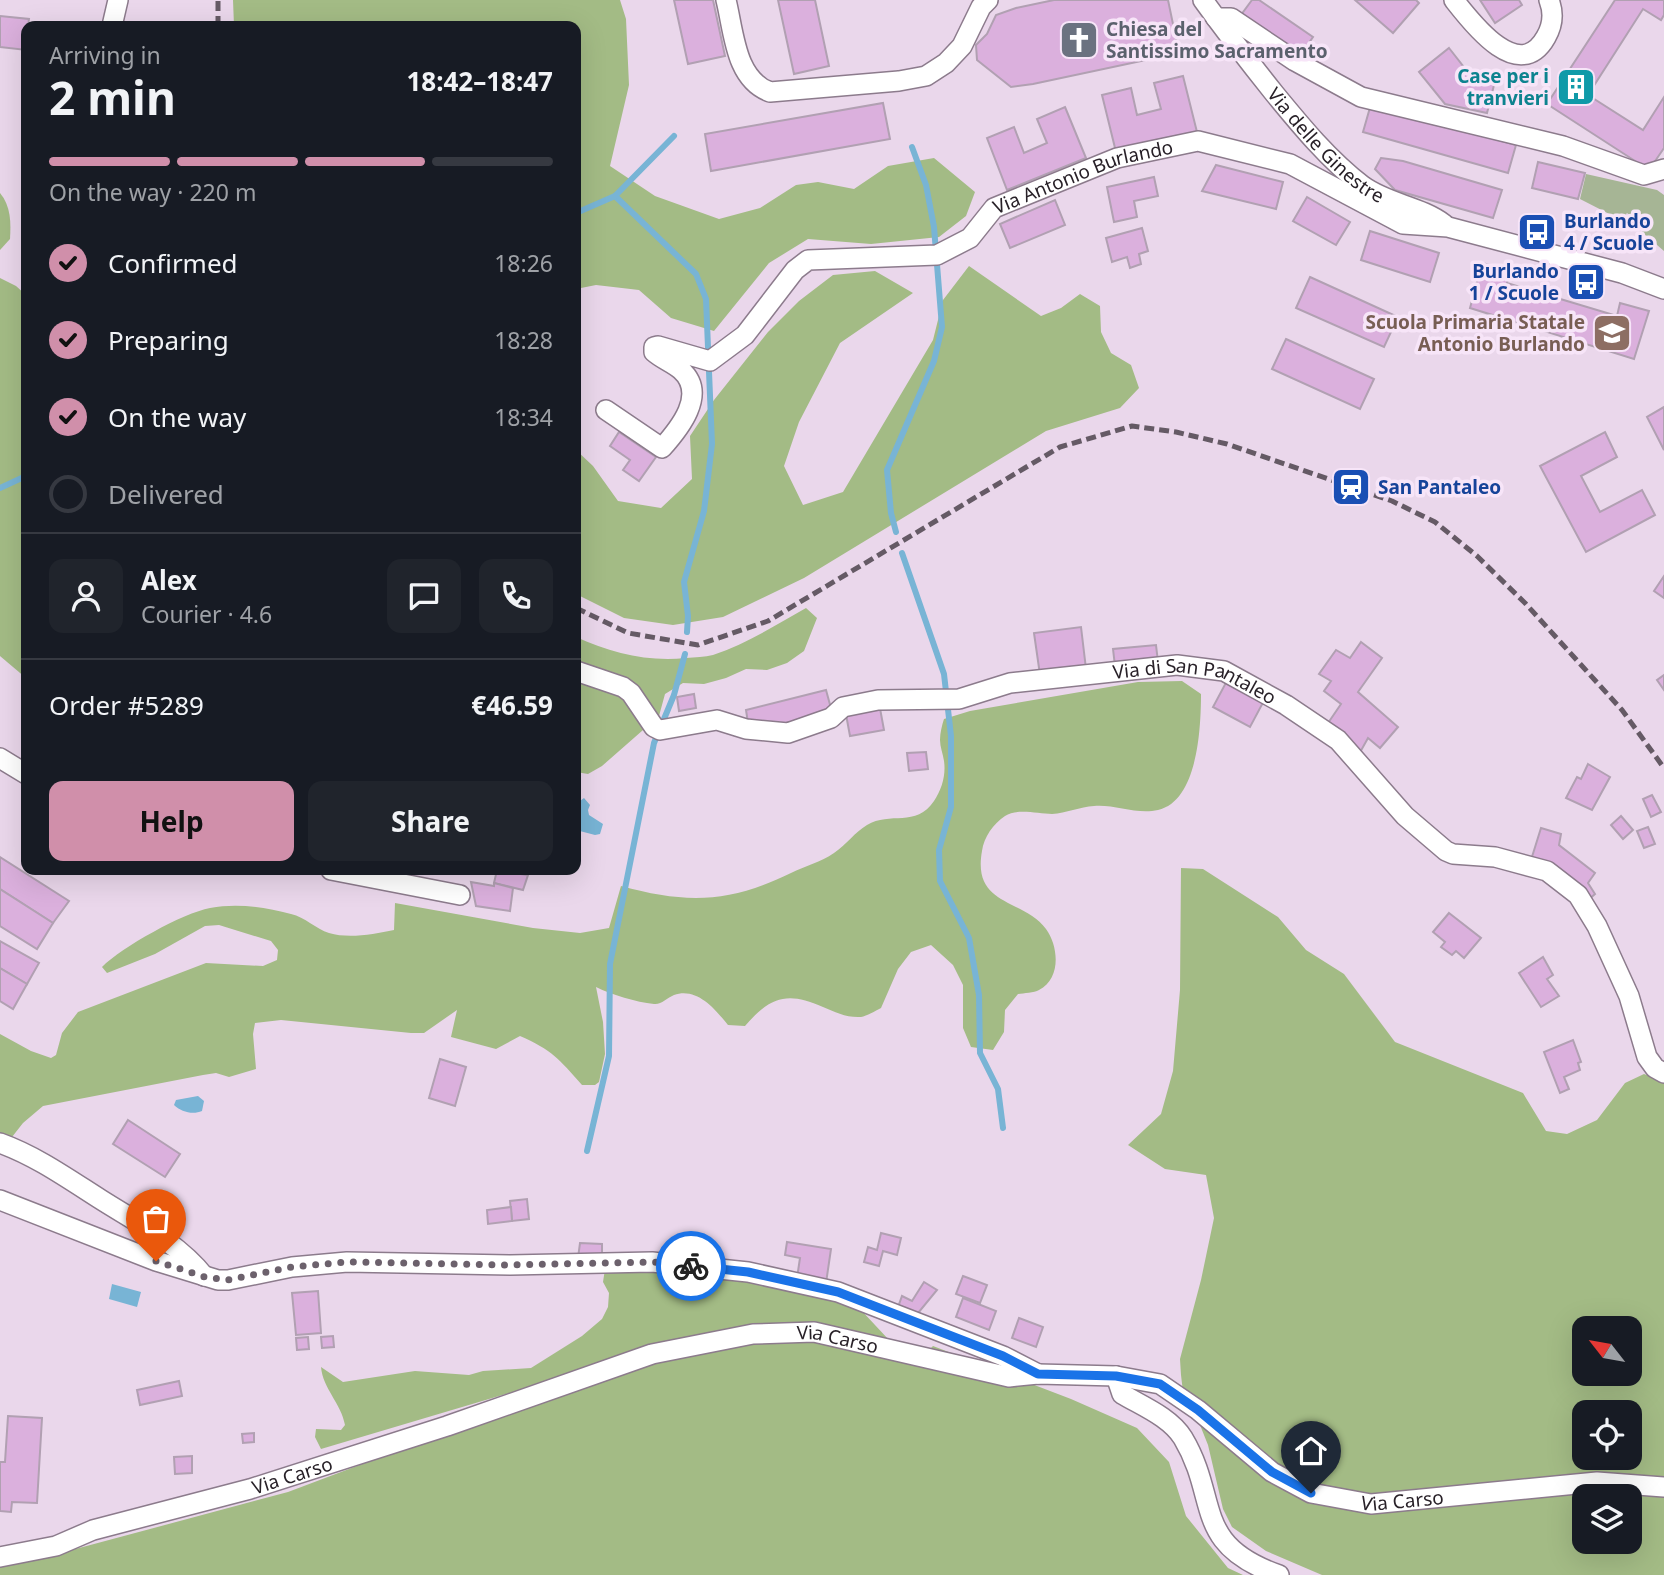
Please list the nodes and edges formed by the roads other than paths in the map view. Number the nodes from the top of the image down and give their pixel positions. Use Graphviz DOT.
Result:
graph roads {
  1 [pos="118,0"];
  2 [pos="726,0"];
  3 [pos="988,0"];
  4 [pos="1203,0"];
  5 [pos="1454,0"];
  6 [pos="1549,0"];
  7 [pos="1216,18"];
  8 [pos="113,21"];
  9 [pos="1660,171"];
  10 [pos="1448,227"];
  11 [pos="1664,289"];
  12 [pos="606,410"];
  13 [pos="581,673"];
  14 [pos="0,758"];
  15 [pos="21,772"];
  16 [pos="357,875"];
  17 [pos="460,895"];
  18 [pos="1664,1073"];
  19 [pos="0,1143"];
  20 [pos="0,1199"];
  21 [pos="205,1277"];
  22 [pos="1038,1374"];
  23 [pos="1116,1376"];
  24 [pos="1664,1487"];
  25 [pos="0,1557"];
  26 [pos="1279,1575"];
  1 -- 8 [label="street"];
  2 -- 3 [label="street"];
  4 -- 7 [label="street, Via delle Ginestre"];
  5 -- 6 [label="street"];
  7 -- 9 [label="street"];
  7 -- 10 [label="street, Via delle Ginestre"];
  10 -- 11 [label="street, Via Antonio Burlando"];
  10 -- 12 [label="street, Via Antonio Burlando"];
  13 -- 18 [label="street, Via di San Pantaleo"];
  14 -- 15 [label="street"];
  16 -- 17 [label="street"];
  19 -- 21 [label="street"];
  20 -- 21 [label="street"];
  21 -- 22 [label="street"];
  22 -- 23 [label="street, Via Carso"];
  22 -- 25 [label="street, Via Carso"];
  23 -- 24 [label="street, Via Carso"];
  23 -- 26 [label="street"];
}
